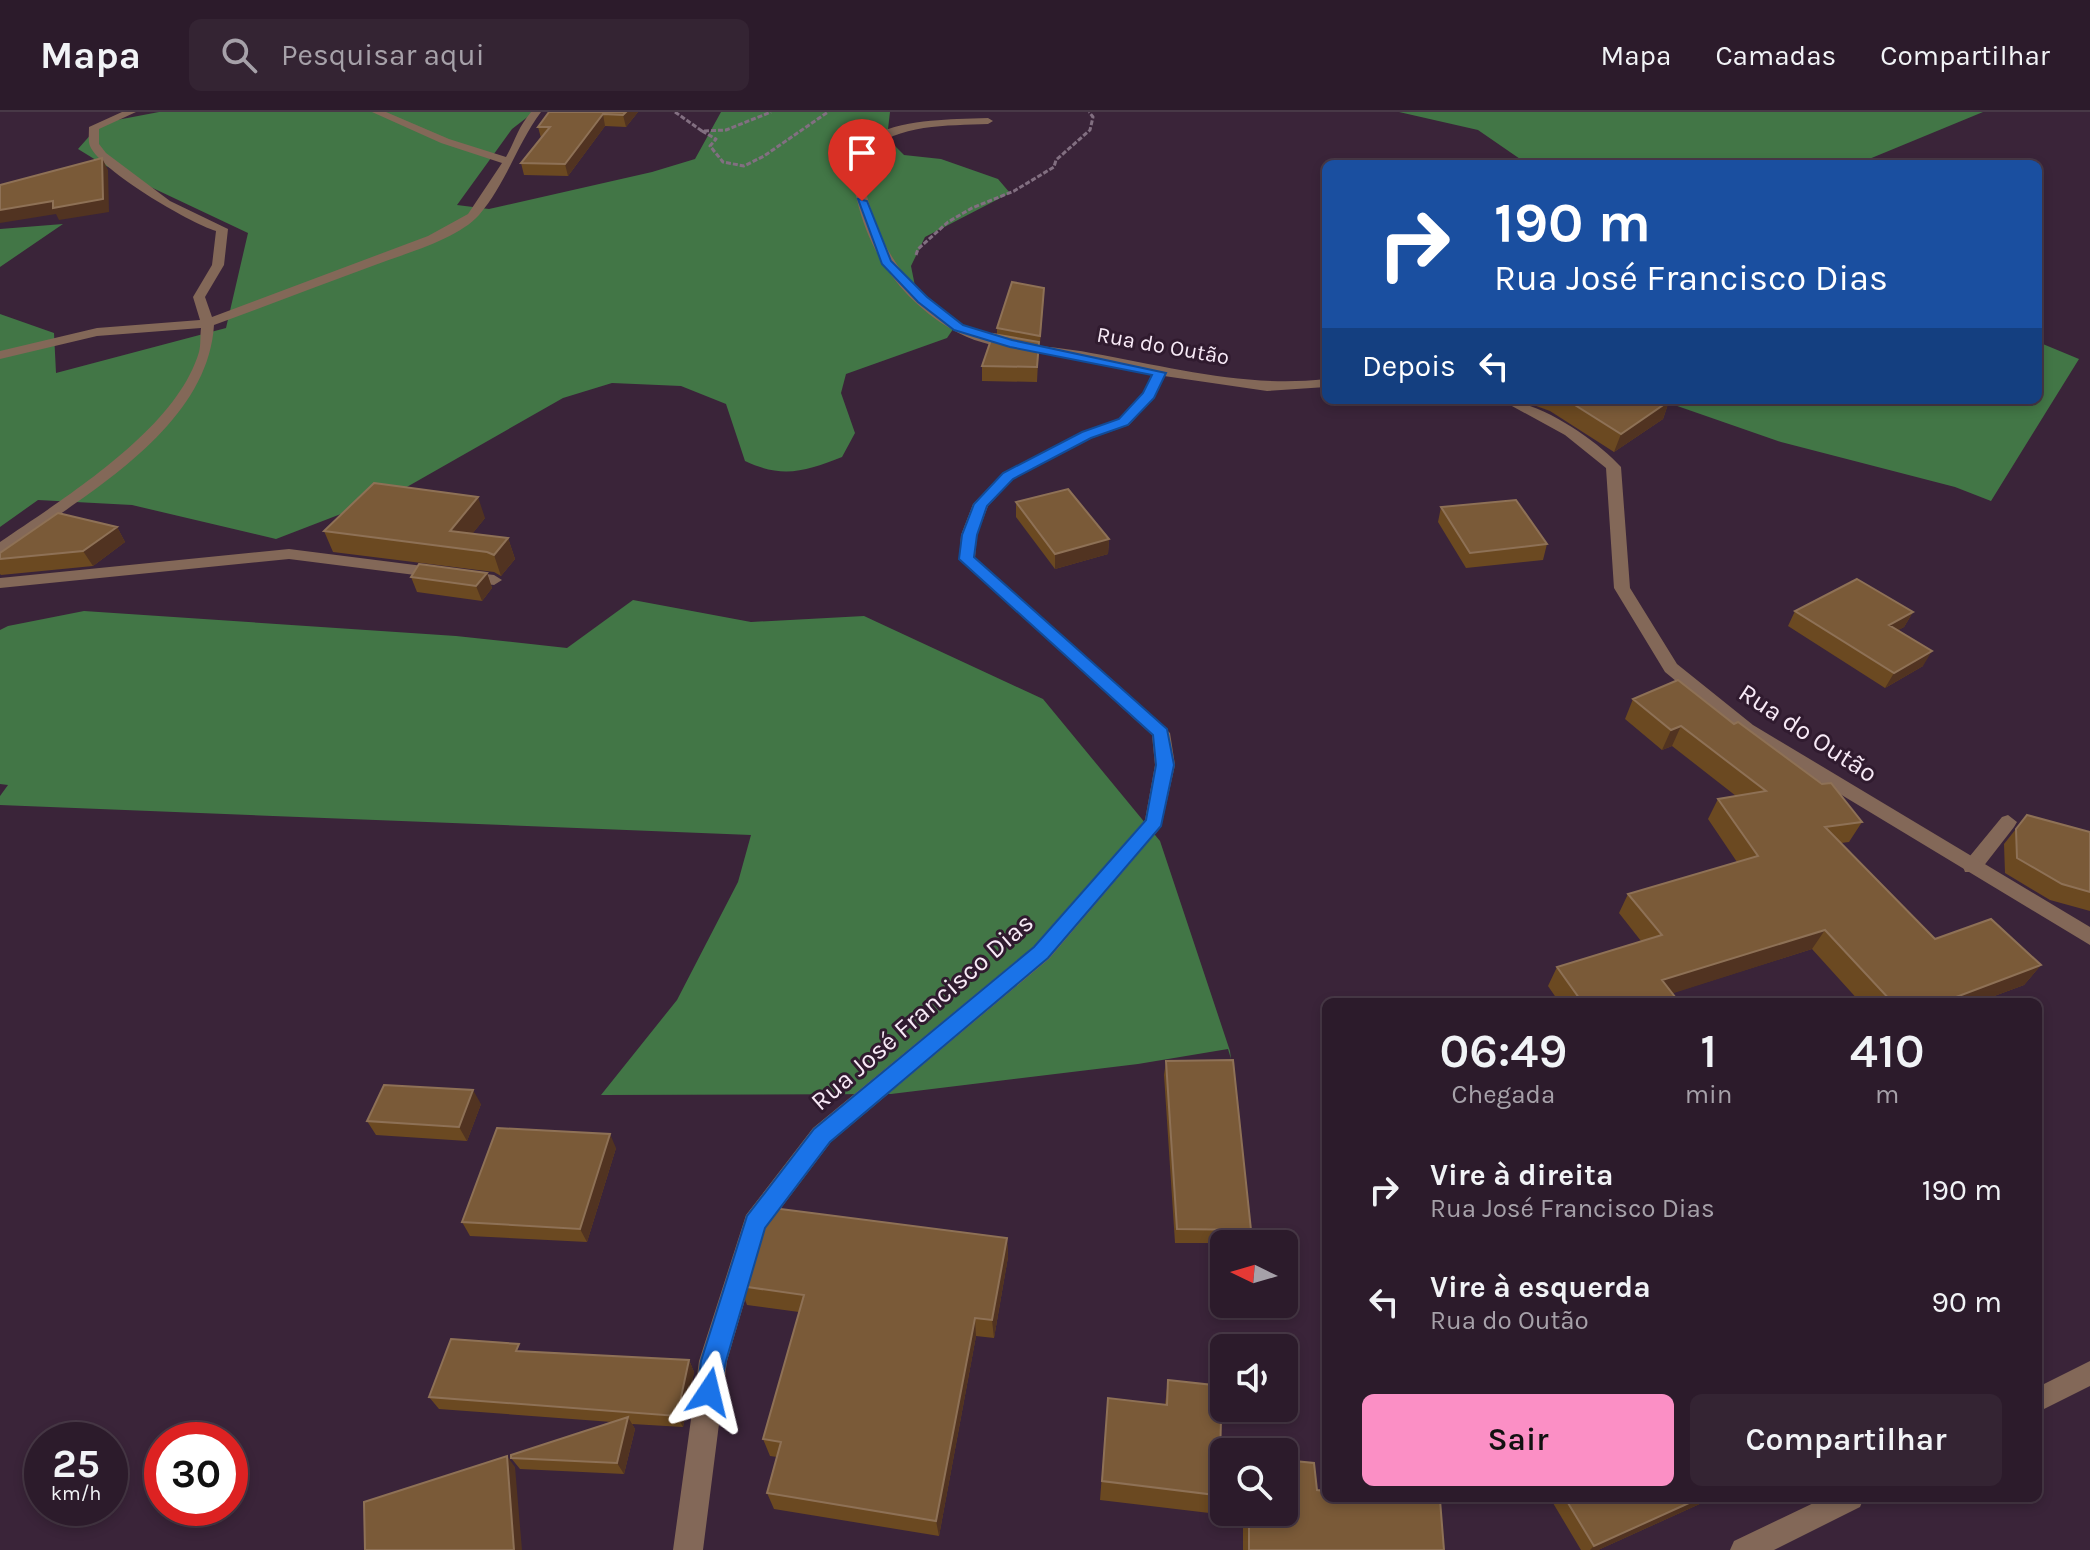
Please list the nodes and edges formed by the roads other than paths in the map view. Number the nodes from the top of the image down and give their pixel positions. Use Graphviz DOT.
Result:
graph roads {
  1 [pos="131,112"];
  2 [pos="377,112"];
  3 [pos="536,112"];
  4 [pos="988,121"];
  5 [pos="508,161"];
  6 [pos="208,323"];
  7 [pos="0,355"];
  8 [pos="1159,373"];
  9 [pos="1322,383"];
  10 [pos="1516,404"];
  11 [pos="0,549"];
  12 [pos="494,580"];
  13 [pos="0,583"];
  14 [pos="2008,822"];
  15 [pos="1972,867"];
  16 [pos="2090,937"];
  17 [pos="2090,1373"];
  18 [pos="2042,1398"];
  19 [pos="1843,1502"];
  20 [pos="688,1550"];
  21 [pos="1743,1550"];
  1 -- 6 [label="street"];
  2 -- 5 [label="street"];
  3 -- 5 [label="street"];
  4 -- 8 [label="street, Rua do Outão"];
  5 -- 6 [label="street"];
  6 -- 7 [label="street"];
  6 -- 11 [label="street"];
  8 -- 9 [label="street, Rua do Outão"];
  8 -- 20 [label="street, Rua José Francisco Dias"];
  10 -- 15 [label="street, Rua do Outão"];
  12 -- 13 [label="street"];
  14 -- 15 [label="lane"];
  15 -- 16 [label="street, Rua do Outão"];
  17 -- 18 [label="lane"];
  19 -- 21 [label="lane"];
}
